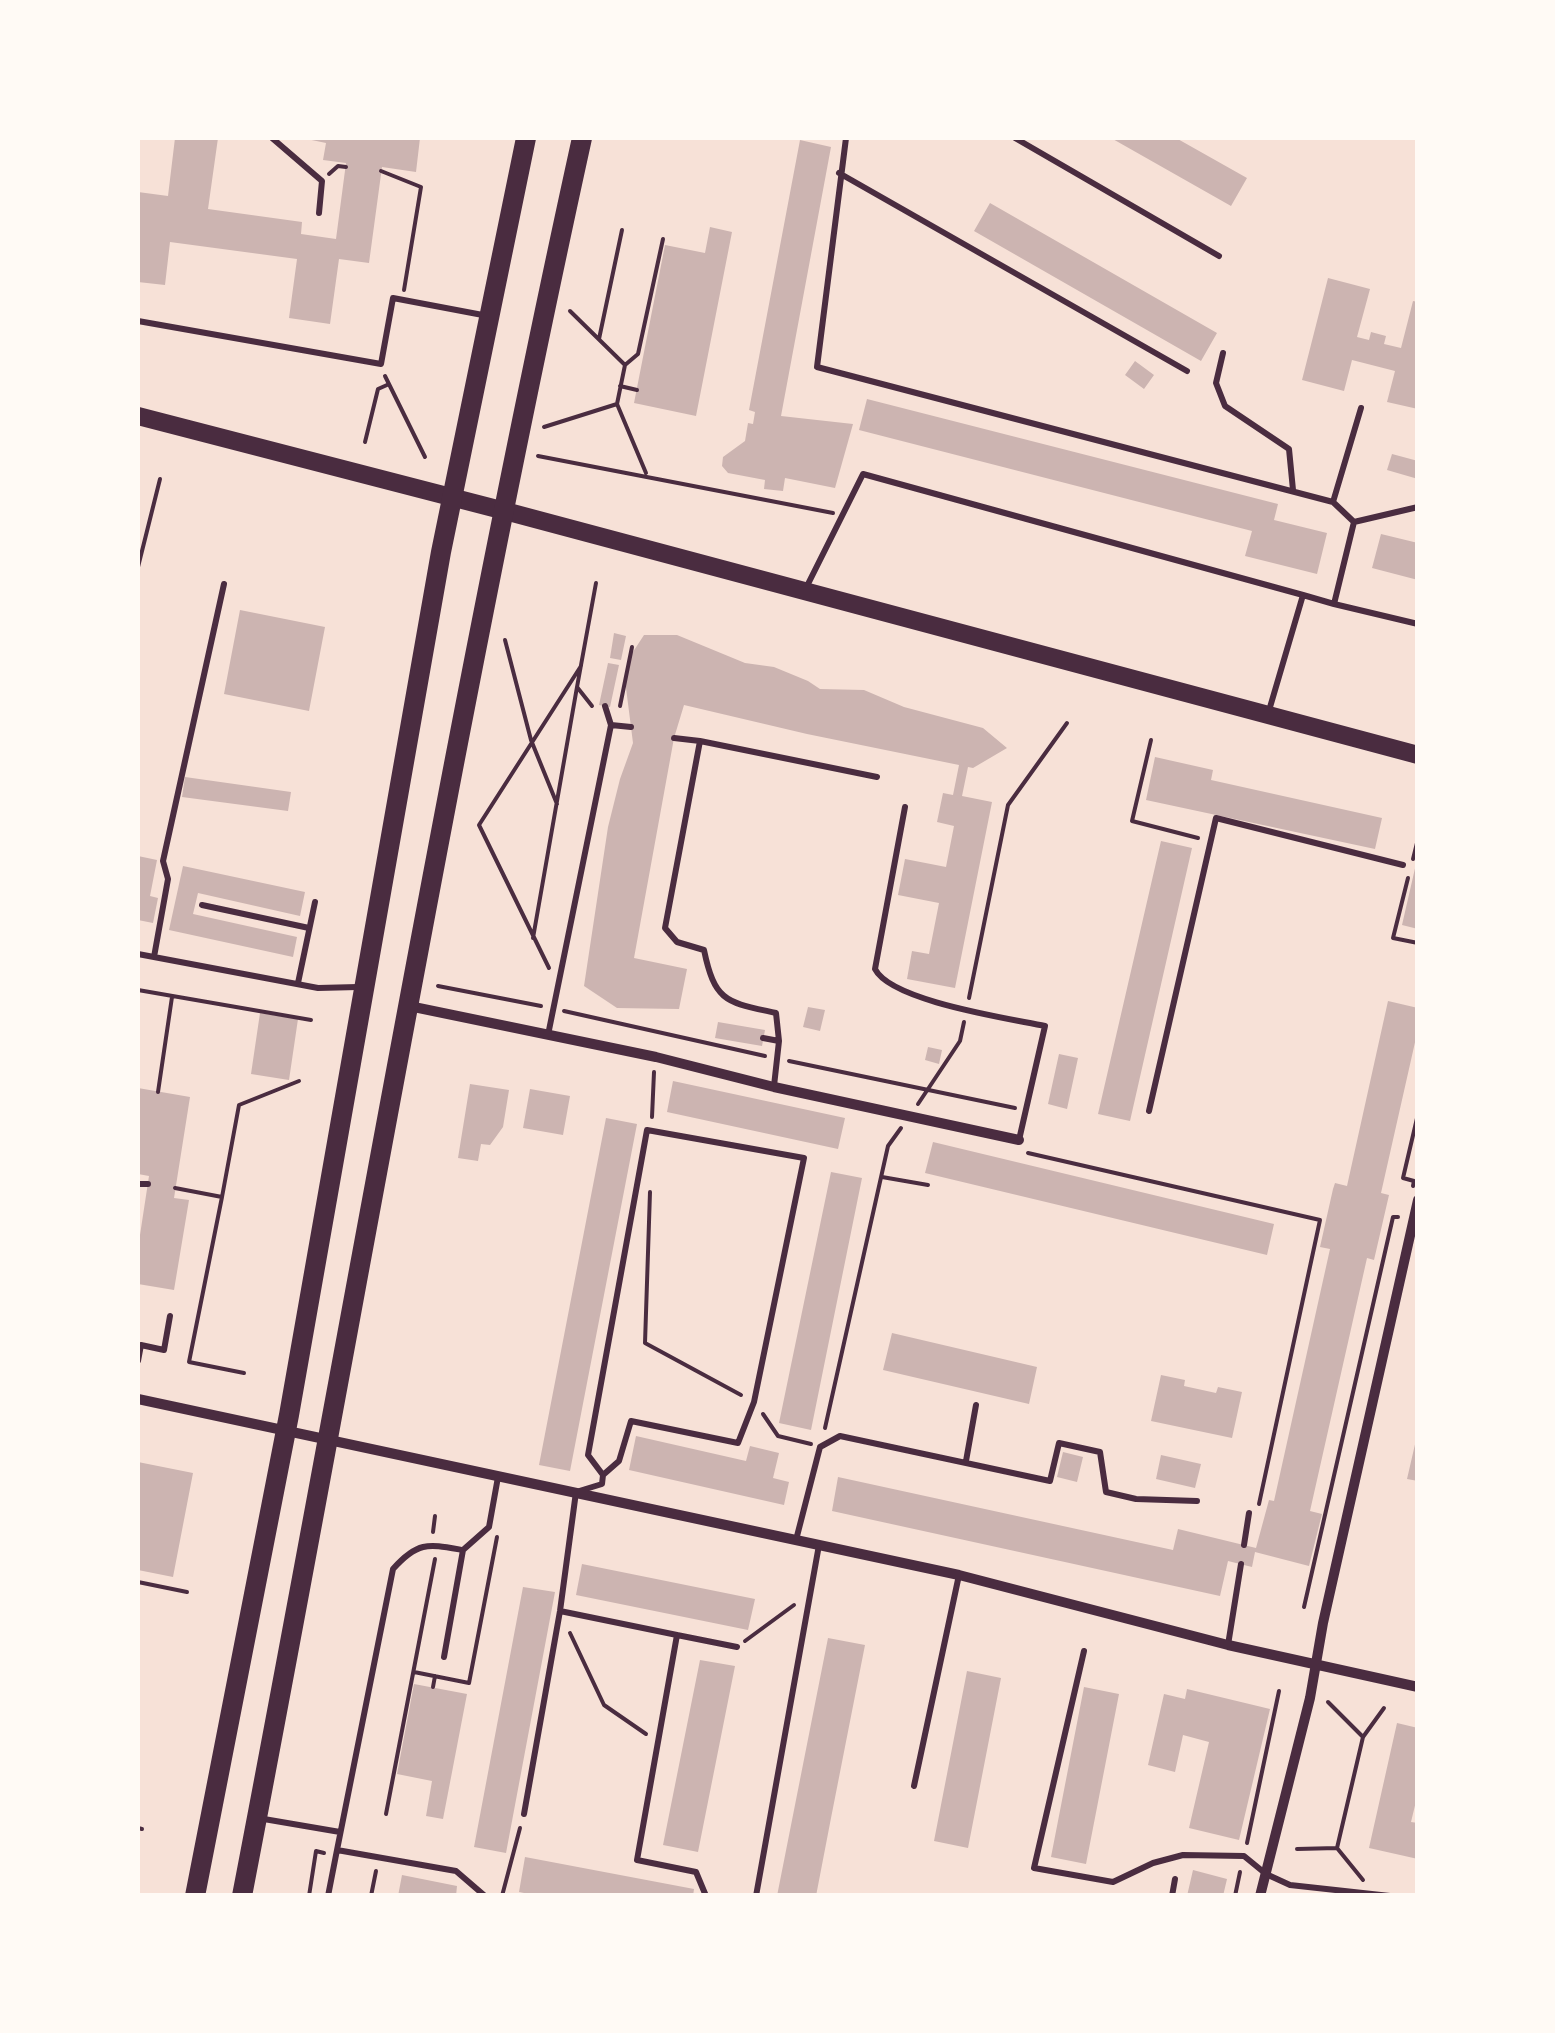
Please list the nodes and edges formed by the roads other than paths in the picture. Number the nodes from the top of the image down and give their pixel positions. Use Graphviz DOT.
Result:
graph roads {
  1 [pos="272,138"];
  2 [pos="526,138"];
  3 [pos="582,138"];
  4 [pos="846,138"];
  5 [pos="1014,138"];
  6 [pos="839,173"];
  7 [pos="319,213"];
  8 [pos="1219,256"];
  9 [pos="489,316"];
  10 [pos="138,321"];
  11 [pos="1223,354"];
  12 [pos="1188,371"];
  13 [pos="1361,408"];
  14 [pos="138,416"];
  15 [pos="1293,490"];
  16 [pos="452,497"];
  17 [pos="1333,502"];
  18 [pos="1418,507"];
  19 [pos="505,511"];
  20 [pos="1354,522"];
  21 [pos="224,584"];
  22 [pos="804,591"];
  23 [pos="1303,595"];
  24 [pos="1334,604"];
  25 [pos="1418,624"];
  26 [pos="605,706"];
  27 [pos="1267,715"];
  28 [pos="609,721"];
  29 [pos="631,727"];
  30 [pos="674,738"];
  31 [pos="700,741"];
  32 [pos="1418,755"];
  33 [pos="877,777"];
  34 [pos="905,806"];
  35 [pos="1404,865"];
  36 [pos="315,902"];
  37 [pos="202,905"];
  38 [pos="309,928"];
  39 [pos="138,954"];
  40 [pos="154,957"];
  41 [pos="298,983"];
  42 [pos="366,987"];
  43 [pos="408,1006"];
  44 [pos="548,1035"];
  45 [pos="763,1038"];
  46 [pos="779,1042"];
  47 [pos="774,1087"];
  48 [pos="1149,1111"];
  49 [pos="1020,1146"];
  50 [pos="138,1184"];
  51 [pos="148,1184"];
  52 [pos="1418,1200"];
  53 [pos="170,1316"];
  54 [pos="138,1361"];
  55 [pos="138,1399"];
  56 [pos="976,1405"];
  57 [pos="286,1430"];
  58 [pos="329,1440"];
  59 [pos="966,1461"];
  60 [pos="602,1475"];
  61 [pos="498,1476"];
  62 [pos="576,1492"];
  63 [pos="1197,1501"];
  64 [pos="1249,1513"];
  65 [pos="796,1540"];
  66 [pos="819,1545"];
  67 [pos="1244,1545"];
  68 [pos="463,1550"];
  69 [pos="1242,1564"];
  70 [pos="960,1576"];
  71 [pos="560,1611"];
  72 [pos="677,1634"];
  73 [pos="1228,1645"];
  74 [pos="737,1647"];
  75 [pos="1084,1651"];
  76 [pos="444,1657"];
  77 [pos="1316,1666"];
  78 [pos="1418,1687"];
  79 [pos="914,1786"];
  80 [pos="524,1814"];
  81 [pos="257,1818"];
  82 [pos="340,1832"];
  83 [pos="337,1850"];
  84 [pos="1266,1874"];
  85 [pos="1175,1880"];
  86 [pos="195,1896"];
  87 [pos="242,1896"];
  88 [pos="328,1896"];
  89 [pos="485,1896"];
  90 [pos="706,1896"];
  91 [pos="756,1896"];
  92 [pos="1172,1896"];
  93 [pos="1260,1896"];
  94 [pos="1390,1896"];
  1 -- 7 [label="lane"];
  2 -- 9 [label="main road"];
  3 -- 19 [label="main road"];
  4 -- 6 [label="lane"];
  5 -- 8 [label="lane"];
  6 -- 12 [label="lane"];
  6 -- 15 [label="lane"];
  9 -- 10 [label="lane"];
  9 -- 16 [label="main road"];
  11 -- 15 [label="lane"];
  13 -- 17 [label="lane"];
  14 -- 16 [label="main road"];
  15 -- 17 [label="lane"];
  16 -- 19 [label="main road"];
  16 -- 42 [label="main road"];
  17 -- 20 [label="lane"];
  18 -- 20 [label="lane"];
  19 -- 22 [label="main road"];
  19 -- 43 [label="main road"];
  20 -- 24 [label="lane"];
  21 -- 40 [label="lane"];
  22 -- 23 [label="lane"];
  22 -- 27 [label="main road"];
  23 -- 24 [label="lane"];
  23 -- 27 [label="lane"];
  24 -- 25 [label="lane"];
  26 -- 28 [label="lane"];
  27 -- 32 [label="main road"];
  28 -- 29 [label="lane"];
  28 -- 44 [label="lane"];
  30 -- 31 [label="lane"];
  31 -- 33 [label="lane"];
  31 -- 46 [label="lane"];
  34 -- 49 [label="lane"];
  35 -- 48 [label="lane"];
  36 -- 38 [label="lane"];
  37 -- 38 [label="lane"];
  38 -- 41 [label="lane"];
  39 -- 40 [label="lane"];
  40 -- 41 [label="lane"];
  41 -- 42 [label="lane"];
  42 -- 57 [label="main road"];
  43 -- 44 [label="street"];
  43 -- 58 [label="main road"];
  44 -- 47 [label="street"];
  45 -- 46 [label="lane"];
  46 -- 47 [label="lane"];
  47 -- 49 [label="street"];
  50 -- 51 [label="lane"];
  52 -- 77 [label="street"];
  53 -- 54 [label="lane"];
  55 -- 57 [label="street"];
  56 -- 59 [label="lane"];
  57 -- 58 [label="street"];
  57 -- 86 [label="main road"];
  58 -- 61 [label="street"];
  58 -- 81 [label="main road"];
  59 -- 63 [label="lane"];
  59 -- 65 [label="lane"];
  60 -- 60 [label="lane"];
  60 -- 62 [label="lane"];
  61 -- 62 [label="street"];
  61 -- 68 [label="lane"];
  62 -- 65 [label="street"];
  62 -- 71 [label="lane"];
  64 -- 67 [label="lane"];
  65 -- 66 [label="street"];
  66 -- 70 [label="street"];
  66 -- 91 [label="lane"];
  68 -- 76 [label="lane"];
  68 -- 82 [label="lane"];
  69 -- 73 [label="lane"];
  70 -- 73 [label="street"];
  70 -- 79 [label="lane"];
  71 -- 72 [label="lane"];
  71 -- 80 [label="lane"];
  72 -- 74 [label="lane"];
  72 -- 90 [label="lane"];
  73 -- 77 [label="street"];
  75 -- 84 [label="lane"];
  77 -- 78 [label="street"];
  77 -- 84 [label="street"];
  81 -- 82 [label="lane"];
  81 -- 87 [label="main road"];
  82 -- 83 [label="lane"];
  83 -- 88 [label="lane"];
  83 -- 89 [label="lane"];
  84 -- 93 [label="street"];
  84 -- 94 [label="lane"];
  85 -- 92 [label="lane"];
}
